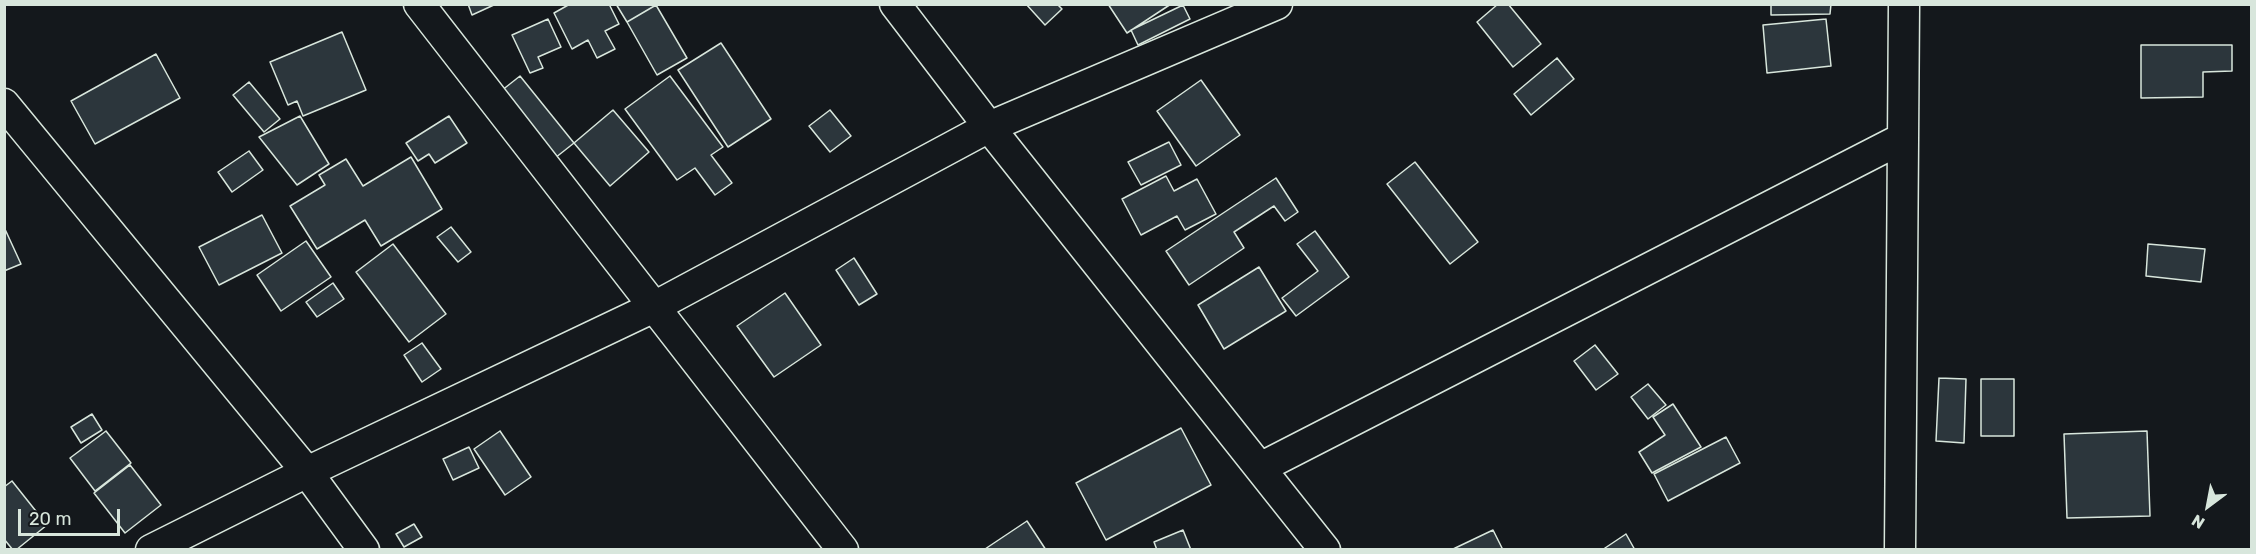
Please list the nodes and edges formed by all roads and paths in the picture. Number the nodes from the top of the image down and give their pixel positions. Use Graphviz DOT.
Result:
graph roads {
  1 [pos="419,4"];
  2 [pos="895,4"];
  3 [pos="1276,4"];
  4 [pos="1904,4"];
  5 [pos="4,104"];
  6 [pos="989,127"];
  7 [pos="1903,138"];
  8 [pos="654,308"];
  9 [pos="1260,468"];
  10 [pos="307,472"];
  11 [pos="151,549"];
  12 [pos="364,549"];
  13 [pos="843,549"];
  14 [pos="1325,549"];
  15 [pos="1900,549"];
  1 -- 8 [label="street"];
  2 -- 6 [label="street"];
  3 -- 6 [label="street"];
  4 -- 7 [label="street"];
  5 -- 10 [label="street"];
  6 -- 8 [label="street"];
  6 -- 9 [label="street"];
  7 -- 9 [label="street"];
  7 -- 15 [label="street"];
  8 -- 10 [label="street"];
  8 -- 13 [label="street"];
  9 -- 14 [label="street"];
  10 -- 11 [label="street"];
  10 -- 12 [label="street"];
}
